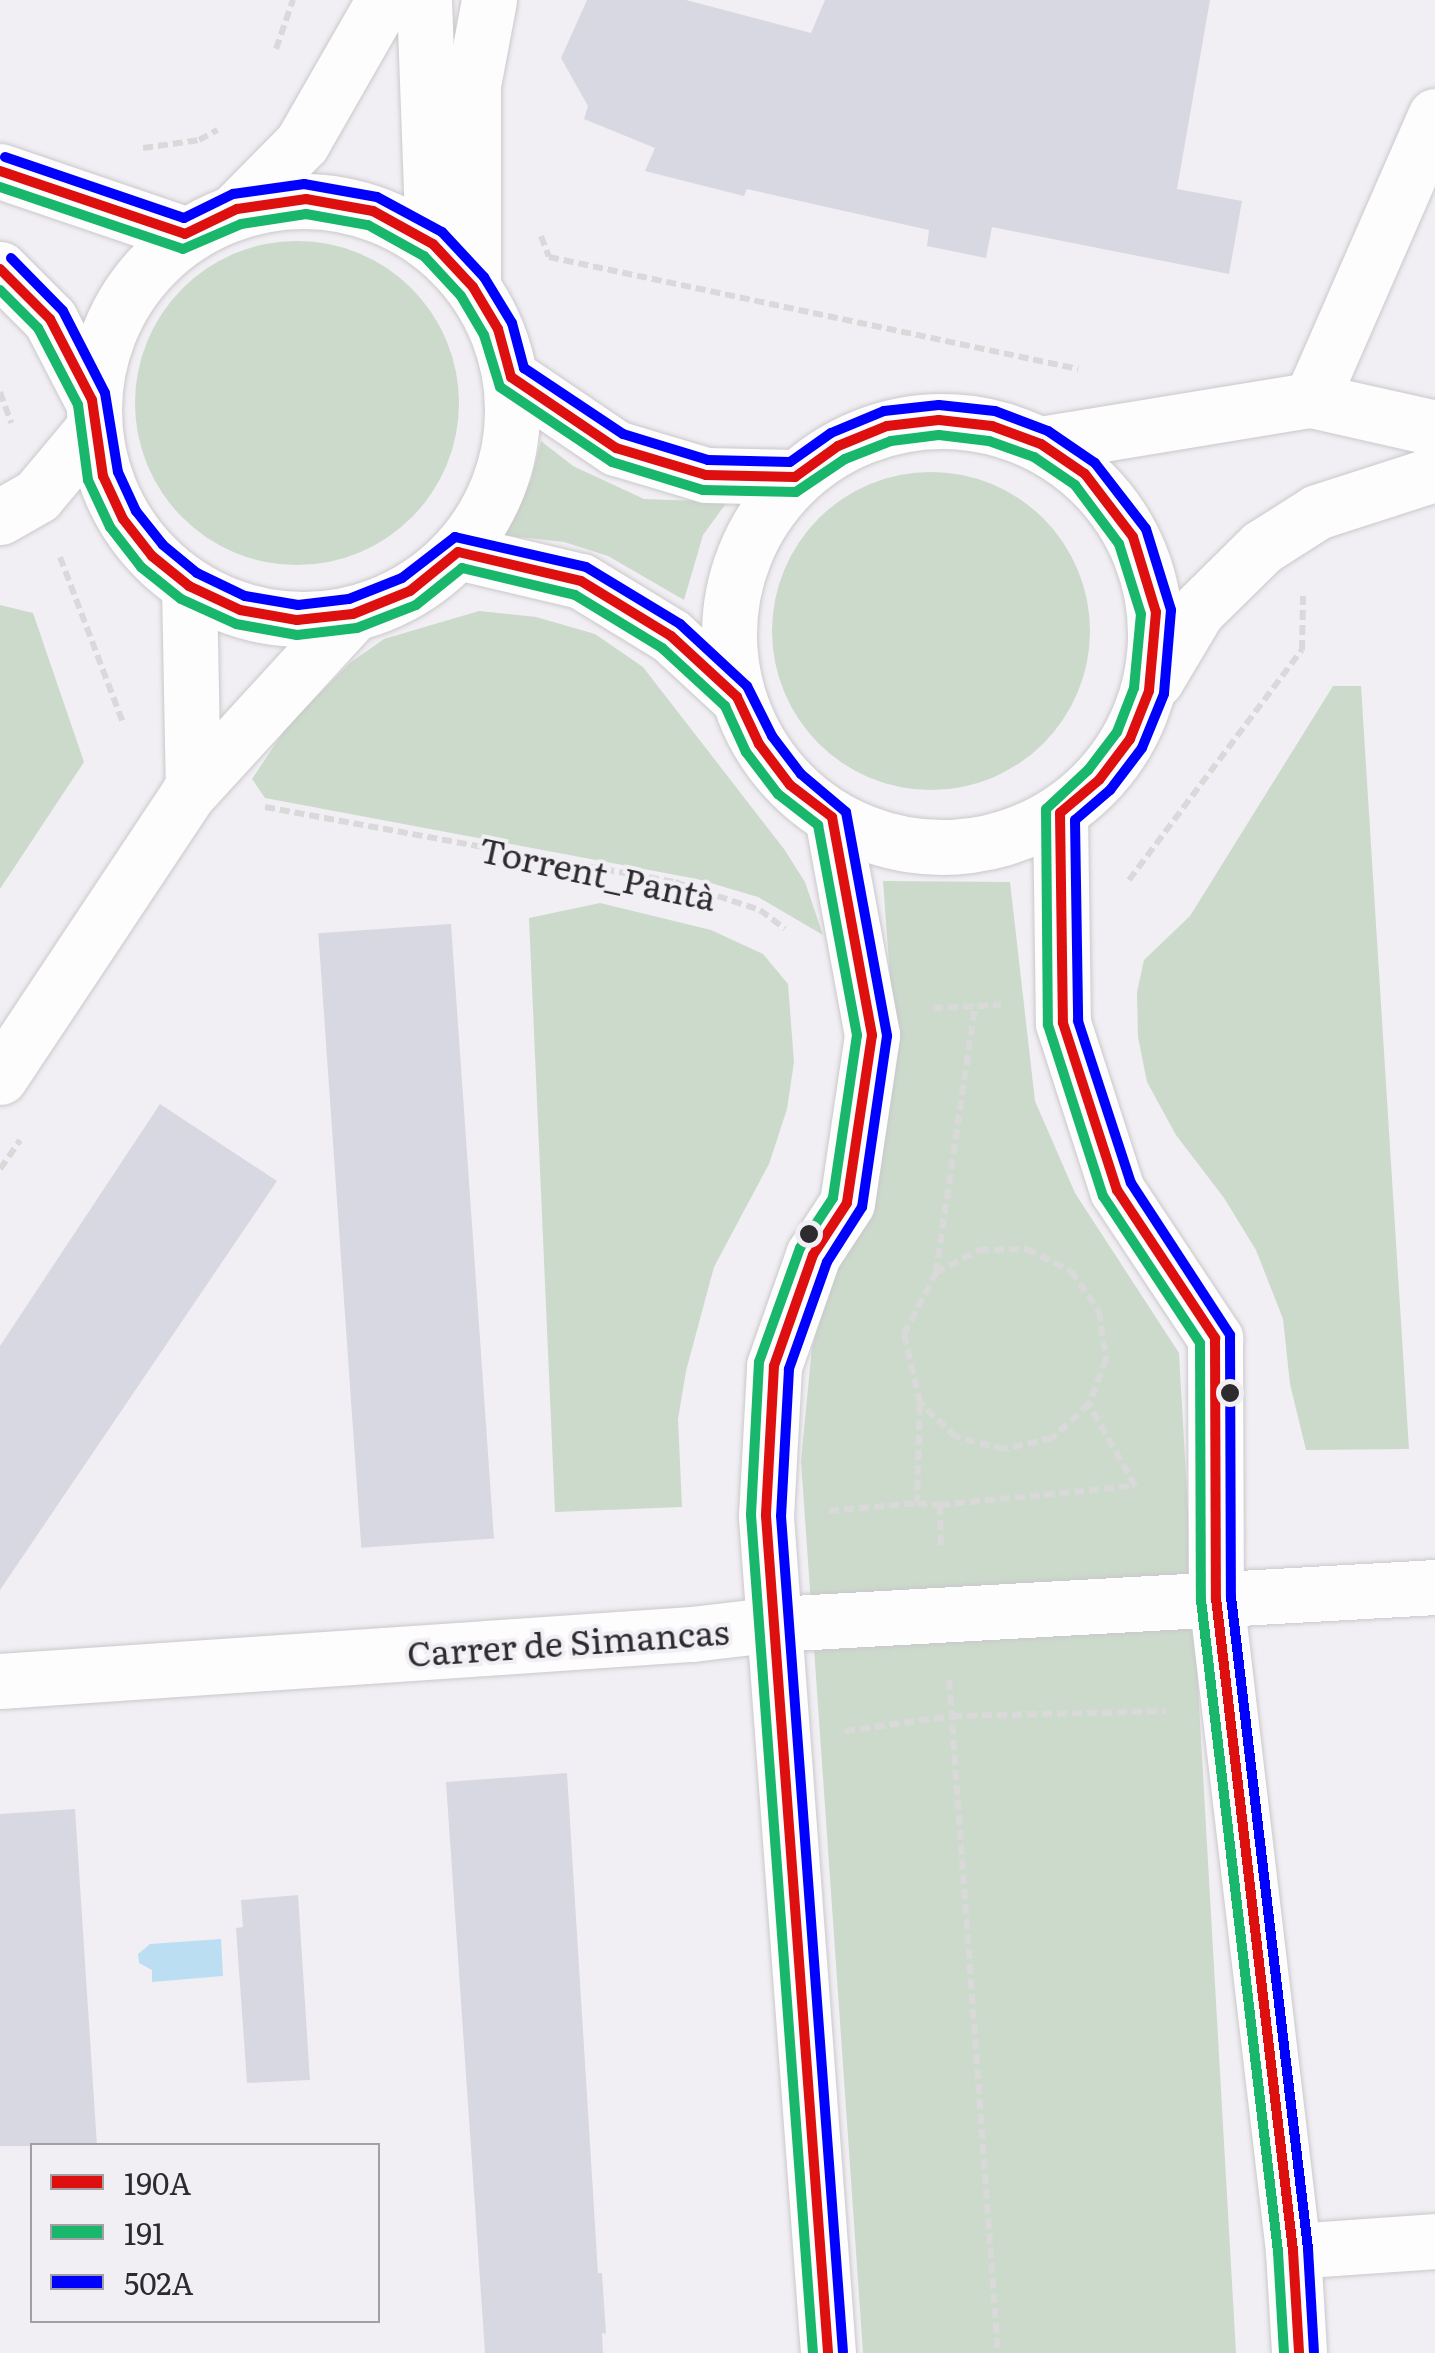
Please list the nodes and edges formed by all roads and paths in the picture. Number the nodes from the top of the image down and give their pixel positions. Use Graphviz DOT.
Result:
graph roads {
  1 [pos="293,0"];
  2 [pos="384,0"];
  3 [pos="424,0"];
  4 [pos="490,0"];
  5 [pos="273,57"];
  6 [pos="1435,116"];
  7 [pos="226,126"];
  8 [pos="141,148"];
  9 [pos="0,171"];
  10 [pos="238,210"];
  11 [pos="185,234"];
  12 [pos="433,244"];
  13 [pos="0,268"];
  14 [pos="473,286"];
  15 [pos="511,377"];
  16 [pos="0,392"];
  17 [pos="1310,400"];
  18 [pos="92,415"];
  19 [pos="1435,428"];
  20 [pos="1042,444"];
  21 [pos="1435,474"];
  22 [pos="796,477"];
  23 [pos="19,506"];
  24 [pos="458,552"];
  25 [pos="190,586"];
  26 [pos="353,614"];
  27 [pos="1149,691"];
  28 [pos="737,697"];
  29 [pos="190,791"];
  30 [pos="1060,813"];
  31 [pos="832,818"];
  32 [pos="788,931"];
  33 [pos="1062,1004"];
  34 [pos="974,1005"];
  35 [pos="867,1014"];
  36 [pos="0,1077"];
  37 [pos="936,1273"];
  38 [pos="920,1403"];
  39 [pos="1089,1404"];
  40 [pos="917,1503"];
  41 [pos="766,1516"];
  42 [pos="1435,1587"];
  43 [pos="1216,1598"];
  44 [pos="776,1624"];
  45 [pos="948,1664"];
  46 [pos="0,1680"];
  47 [pos="1229,1709"];
  48 [pos="952,1716"];
  49 [pos="784,1740"];
  50 [pos="1435,2241"];
  51 [pos="1294,2251"];
  52 [pos="828,2353"];
  53 [pos="998,2353"];
  54 [pos="1299,2353"];
  1 -- 5 [label="path"];
  2 -- 10 [label="street"];
  3 -- 12 [label="street"];
  4 -- 14 [label="street"];
  6 -- 17 [label="street"];
  7 -- 8 [label="path"];
  9 -- 11 [label="street"];
  10 -- 11 [label="street"];
  10 -- 12 [label="street"];
  11 -- 18 [label="street"];
  12 -- 14 [label="street"];
  13 -- 18 [label="street"];
  14 -- 15 [label="street"];
  15 -- 22 [label="street"];
  15 -- 24 [label="street"];
  16 -- 23 [label="path, Torrent_Pantà"];
  17 -- 19 [label="street"];
  17 -- 20 [label="street"];
  18 -- 23 [label="street"];
  18 -- 25 [label="street"];
  20 -- 22 [label="street"];
  20 -- 27 [label="street"];
  21 -- 27 [label="street"];
  22 -- 28 [label="street"];
  23 -- 29 [label="path, Torrent_Pantà"];
  24 -- 26 [label="street"];
  24 -- 28 [label="street"];
  25 -- 26 [label="street"];
  25 -- 29 [label="street"];
  26 -- 29 [label="street"];
  27 -- 30 [label="street"];
  28 -- 31 [label="street"];
  29 -- 32 [label="path, Torrent_Pantà"];
  29 -- 36 [label="street"];
  30 -- 31 [label="street"];
  30 -- 33 [label="street"];
  31 -- 35 [label="street"];
  33 -- 34 [label="path"];
  33 -- 43 [label="street"];
  34 -- 35 [label="path"];
  34 -- 37 [label="path"];
  35 -- 41 [label="street"];
  37 -- 38 [label="path"];
  37 -- 39 [label="path"];
  38 -- 39 [label="path"];
  38 -- 40 [label="path"];
  39 -- 40 [label="path"];
  40 -- 41 [label="path"];
  41 -- 44 [label="street"];
  42 -- 43 [label="street, Carrer de Simancas"];
  43 -- 44 [label="street, Carrer de Simancas"];
  43 -- 47 [label="street"];
  44 -- 46 [label="street, Carrer de Simancas"];
  44 -- 49 [label="street"];
  45 -- 48 [label="path"];
  47 -- 48 [label="path"];
  47 -- 51 [label="street"];
  48 -- 49 [label="path"];
  48 -- 53 [label="path"];
  49 -- 52 [label="street"];
  50 -- 51 [label="street"];
  51 -- 54 [label="street"];
}
